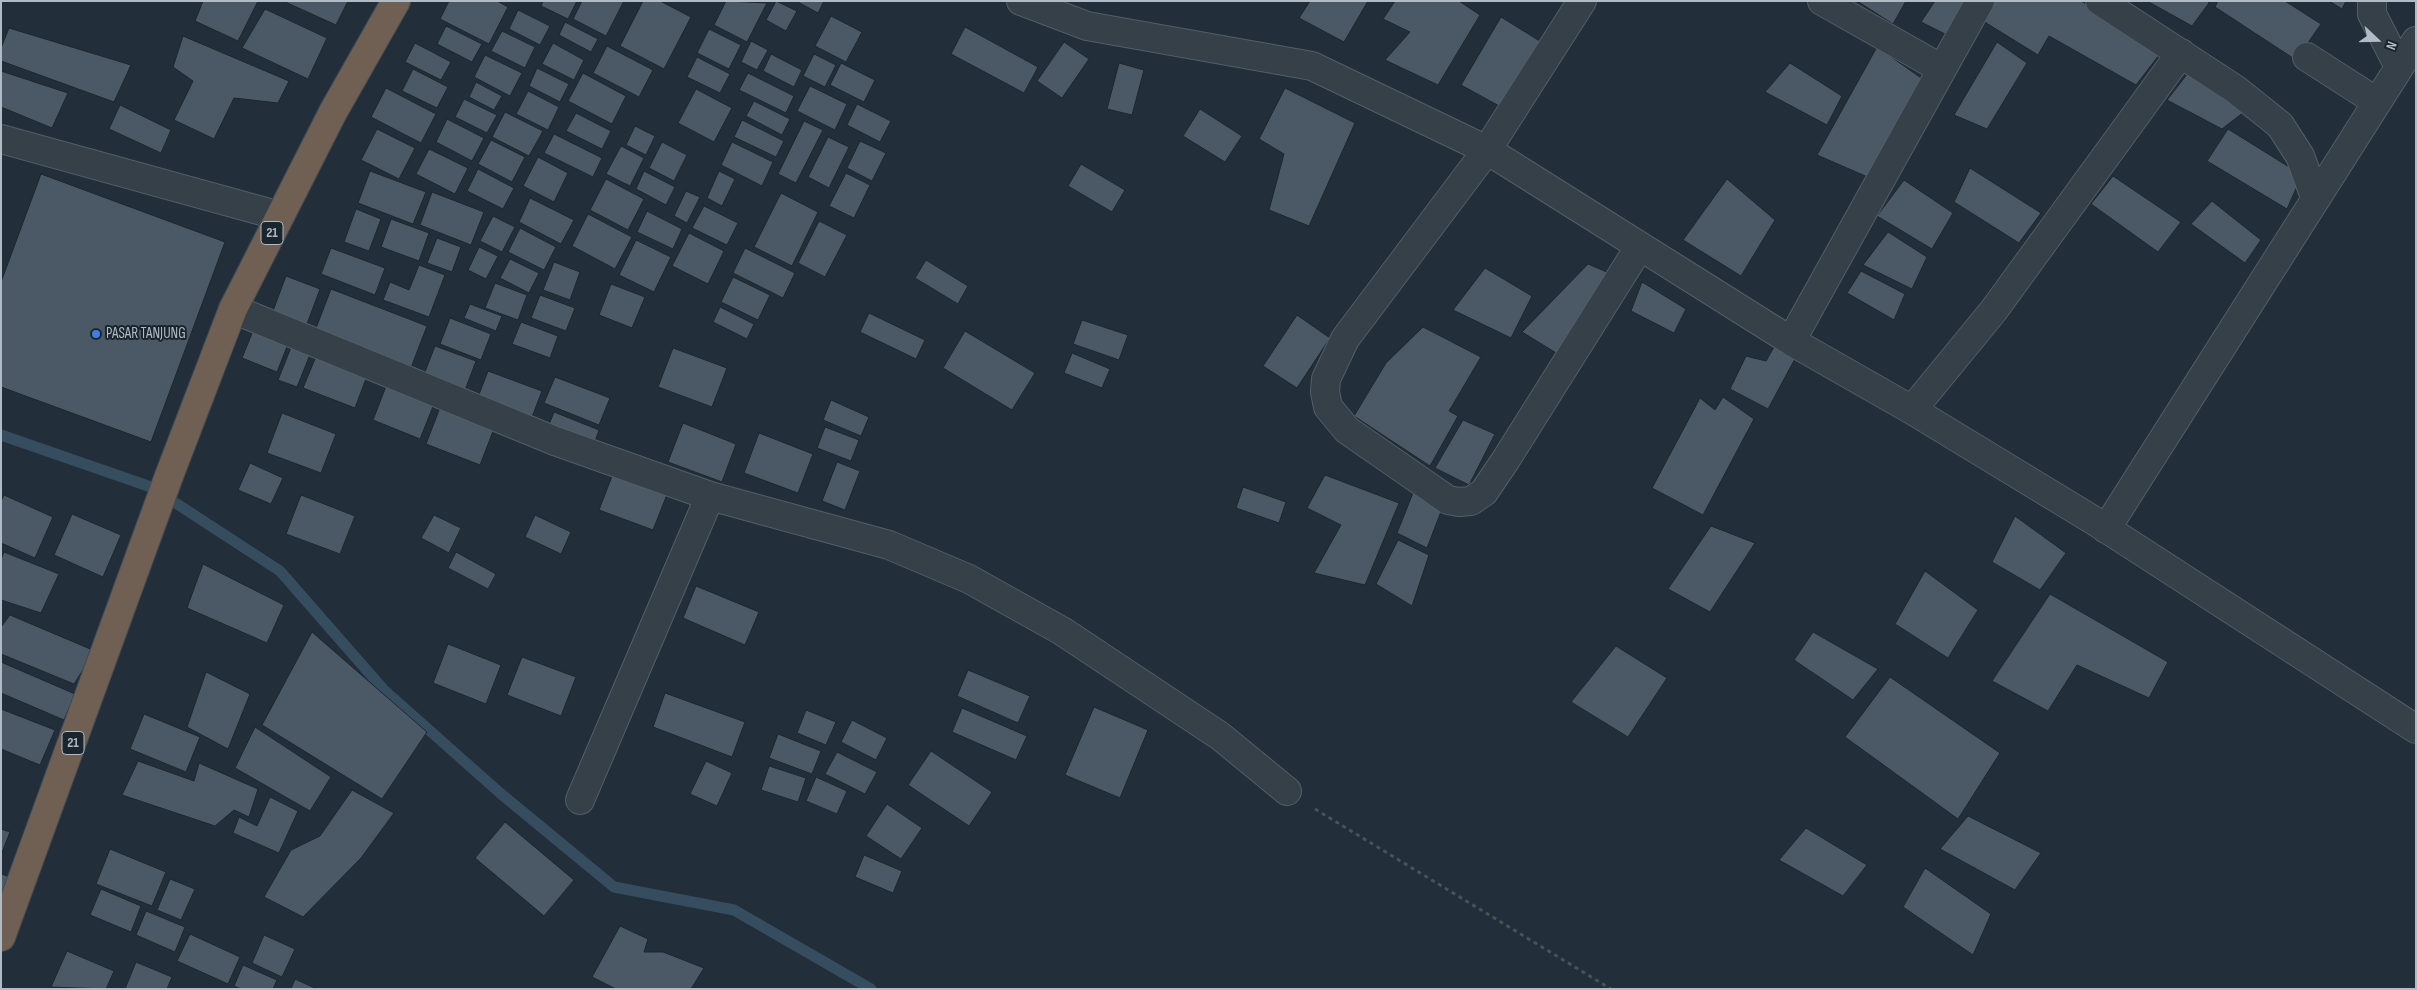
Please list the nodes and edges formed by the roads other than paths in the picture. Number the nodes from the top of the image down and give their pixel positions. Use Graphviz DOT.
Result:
graph roads {
  1 [pos="396,1"];
  2 [pos="1020,1"];
  3 [pos="1582,1"];
  4 [pos="1822,1"];
  5 [pos="1980,1"];
  6 [pos="2100,1"];
  7 [pos="2372,1"];
  8 [pos="2416,41"];
  9 [pos="2181,53"];
  10 [pos="2307,57"];
  11 [pos="2399,67"];
  12 [pos="1942,69"];
  13 [pos="2377,102"];
  14 [pos="1,139"];
  15 [pos="1487,150"];
  16 [pos="2315,197"];
  17 [pos="280,216"];
  18 [pos="1640,246"];
  19 [pos="233,309"];
  20 [pos="1790,341"];
  21 [pos="1912,410"];
  22 [pos="710,496"];
  23 [pos="2106,529"];
  24 [pos="2416,729"];
  25 [pos="1287,791"];
  26 [pos="580,800"];
  27 [pos="1,937"];
  1 -- 17 [label="highway, 21"];
  2 -- 15 [label="street"];
  3 -- 15 [label="street"];
  4 -- 12 [label="street"];
  5 -- 12 [label="street"];
  6 -- 9 [label="street"];
  7 -- 11 [label="street"];
  8 -- 11 [label="street"];
  9 -- 16 [label="street"];
  9 -- 21 [label="street"];
  10 -- 13 [label="street"];
  11 -- 13 [label="street"];
  12 -- 20 [label="street"];
  13 -- 16 [label="street"];
  14 -- 17 [label="street"];
  15 -- 18 [label="street"];
  15 -- 18 [label="street"];
  16 -- 23 [label="street"];
  17 -- 19 [label="highway, 21"];
  18 -- 20 [label="street"];
  19 -- 22 [label="street"];
  19 -- 27 [label="highway, 21"];
  20 -- 21 [label="street"];
  21 -- 23 [label="street"];
  22 -- 25 [label="street"];
  22 -- 26 [label="street"];
  23 -- 24 [label="street"];
}
